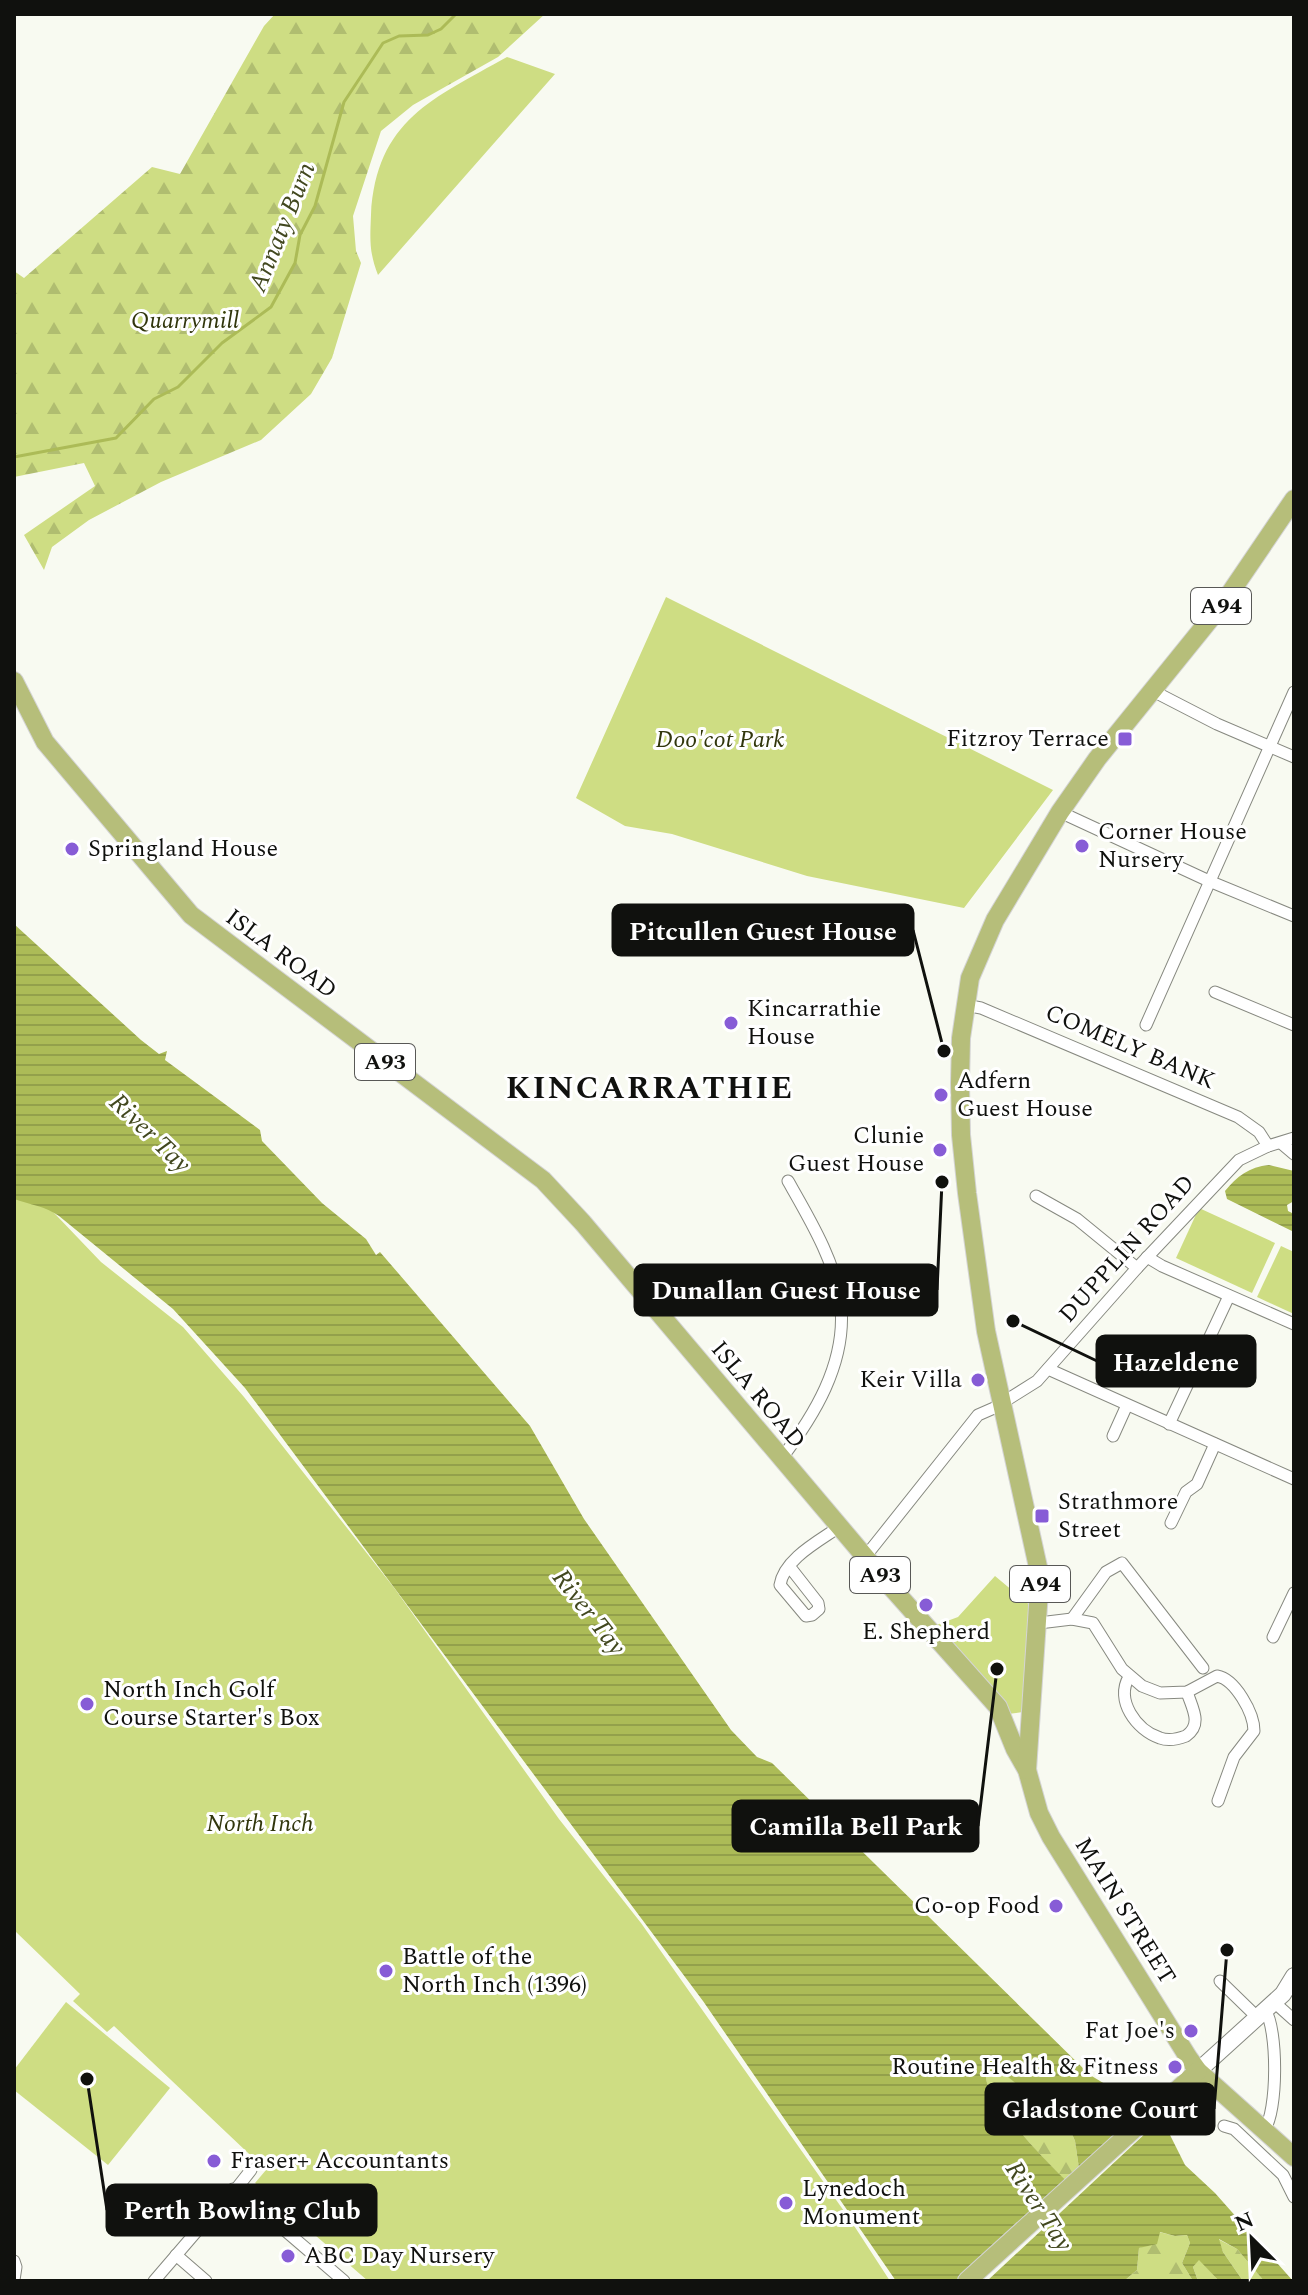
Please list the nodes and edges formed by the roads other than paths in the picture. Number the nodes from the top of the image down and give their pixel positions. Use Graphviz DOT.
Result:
graph roads {
  1 [pos="1294,499"];
  2 [pos="14,681"];
  3 [pos="1153,691"];
  4 [pos="1294,692"];
  5 [pos="1270,748"];
  6 [pos="1294,757"];
  7 [pos="1060,812"];
  8 [pos="1209,881"];
  9 [pos="1294,916"];
  10 [pos="1215,992"];
  11 [pos="965,1005"];
  12 [pos="1146,1025"];
  13 [pos="1294,1025"];
  14 [pos="1294,1138"];
  15 [pos="1281,1143"];
  16 [pos="1268,1146"];
  17 [pos="1294,1154"];
  18 [pos="788,1181"];
  19 [pos="1036,1196"];
  20 [pos="1147,1257"];
  21 [pos="1137,1268"];
  22 [pos="1229,1296"];
  23 [pos="1294,1324"];
  24 [pos="1048,1369"];
  25 [pos="1001,1402"];
  26 [pos="1127,1405"];
  27 [pos="1169,1424"];
  28 [pos="1113,1436"];
  29 [pos="1215,1444"];
  30 [pos="781,1459"];
  31 [pos="1294,1479"];
  32 [pos="1171,1523"];
  33 [pos="839,1527"];
  34 [pos="865,1557"];
  35 [pos="789,1566"];
  36 [pos="1294,1593"];
  37 [pos="1072,1619"];
  38 [pos="1039,1623"];
  39 [pos="1273,1637"];
  40 [pos="1203,1668"];
  41 [pos="1129,1677"];
  42 [pos="1187,1692"];
  43 [pos="1027,1770"];
  44 [pos="1218,1801"];
  45 [pos="1294,1976"];
  46 [pos="1220,1981"];
  47 [pos="1266,2010"];
  48 [pos="1294,2020"];
  49 [pos="1198,2071"];
  50 [pos="1224,2126"];
  51 [pos="1264,2130"];
  52 [pos="1294,2157"];
  53 [pos="251,2170"];
  54 [pos="233,2190"];
  55 [pos="1294,2197"];
  56 [pos="176,2255"];
  57 [pos="14,2261"];
  58 [pos="14,2280"];
  59 [pos="154,2281"];
  60 [pos="206,2281"];
  61 [pos="344,2281"];
  62 [pos="967,2281"];
  1 -- 3 [label="main road, A94"];
  2 -- 30 [label="main road, ISLA ROAD / A93"];
  3 -- 5 [label="street"];
  3 -- 7 [label="main road, A94"];
  4 -- 5 [label="street"];
  5 -- 6 [label="street"];
  5 -- 8 [label="street"];
  7 -- 8 [label="street"];
  7 -- 11 [label="main road, A94"];
  8 -- 9 [label="street"];
  8 -- 12 [label="street"];
  10 -- 13 [label="street"];
  11 -- 16 [label="street, COMELY BANK"];
  11 -- 25 [label="main road, A94"];
  14 -- 15 [label="street, DUPPLIN ROAD"];
  15 -- 16 [label="street, DUPPLIN ROAD"];
  15 -- 17 [label="street"];
  16 -- 20 [label="street, DUPPLIN ROAD"];
  18 -- 30 [label="street"];
  19 -- 21 [label="street"];
  20 -- 21 [label="street, DUPPLIN ROAD"];
  20 -- 22 [label="street"];
  21 -- 24 [label="street, DUPPLIN ROAD"];
  22 -- 23 [label="street"];
  22 -- 27 [label="street"];
  24 -- 25 [label="street, DUPPLIN ROAD"];
  24 -- 26 [label="street"];
  25 -- 34 [label="street, DUPPLIN ROAD"];
  25 -- 38 [label="main road, A94"];
  26 -- 27 [label="street"];
  26 -- 28 [label="street"];
  27 -- 29 [label="street"];
  29 -- 31 [label="street"];
  29 -- 32 [label="street"];
  30 -- 33 [label="main road, ISLA ROAD / A93"];
  33 -- 34 [label="main road, ISLA ROAD / A93"];
  33 -- 35 [label="street"];
  34 -- 43 [label="main road, ISLA ROAD / A93"];
  36 -- 39 [label="street"];
  37 -- 38 [label="street"];
  37 -- 40 [label="street"];
  37 -- 41 [label="street"];
  38 -- 43 [label="main road, A94"];
  41 -- 42 [label="street"];
  41 -- 42 [label="street"];
  42 -- 44 [label="street"];
  43 -- 49 [label="main road, MAIN STREET / A93"];
  45 -- 47 [label="street"];
  46 -- 47 [label="street"];
  47 -- 48 [label="street"];
  47 -- 49 [label="street"];
  47 -- 51 [label="street"];
  49 -- 51 [label="main road, MAIN STREET"];
  49 -- 62 [label="main road"];
  50 -- 55 [label="street"];
  51 -- 52 [label="main road, MAIN STREET"];
  53 -- 54 [label="street"];
  54 -- 56 [label="street"];
  54 -- 61 [label="street"];
  56 -- 59 [label="street"];
  56 -- 60 [label="street"];
  57 -- 58 [label="street"];
}
